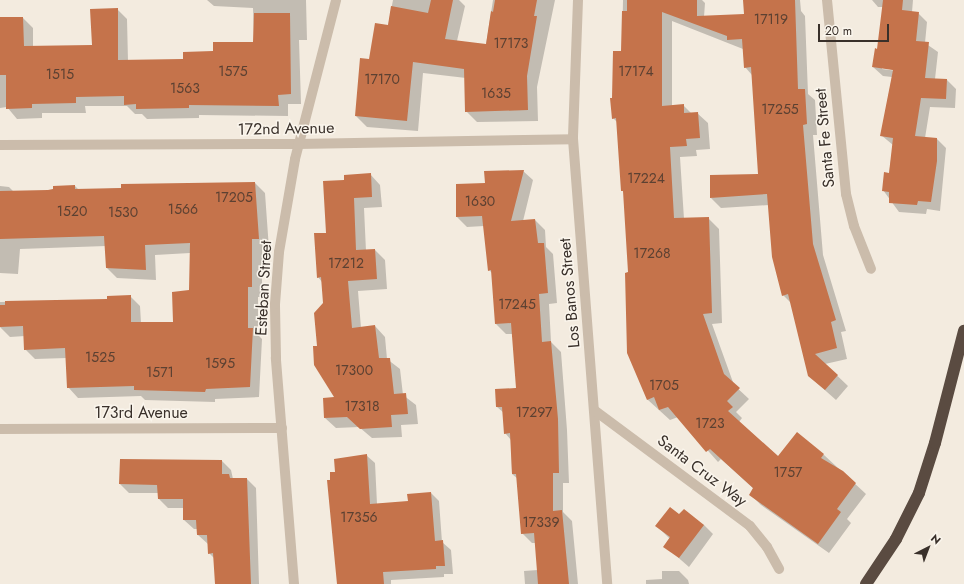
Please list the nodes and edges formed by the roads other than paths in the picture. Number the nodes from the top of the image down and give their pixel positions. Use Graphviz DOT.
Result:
graph roads {
  1 [pos="336,0"];
  2 [pos="578,0"];
  3 [pos="827,0"];
  4 [pos="573,139"];
  5 [pos="298,144"];
  6 [pos="0,145"];
  7 [pos="871,269"];
  8 [pos="964,331"];
  9 [pos="594,410"];
  10 [pos="282,428"];
  11 [pos="0,429"];
  12 [pos="779,569"];
  13 [pos="294,584"];
  14 [pos="607,584"];
  15 [pos="866,584"];
  1 -- 5 [label="street, Esteban Street"];
  2 -- 4 [label="street, Los Banos Street"];
  3 -- 7 [label="street, Santa Fe Street"];
  4 -- 5 [label="street, 172nd Avenue"];
  4 -- 9 [label="street, Los Banos Street"];
  5 -- 6 [label="street, 172nd Avenue"];
  5 -- 10 [label="street, Esteban Street"];
  8 -- 15 [label="highway"];
  9 -- 12 [label="street, Santa Cruz Way"];
  9 -- 14 [label="street, Los Banos Street"];
  10 -- 11 [label="street, 173rd Avenue"];
  10 -- 13 [label="street, Esteban Street"];
}
